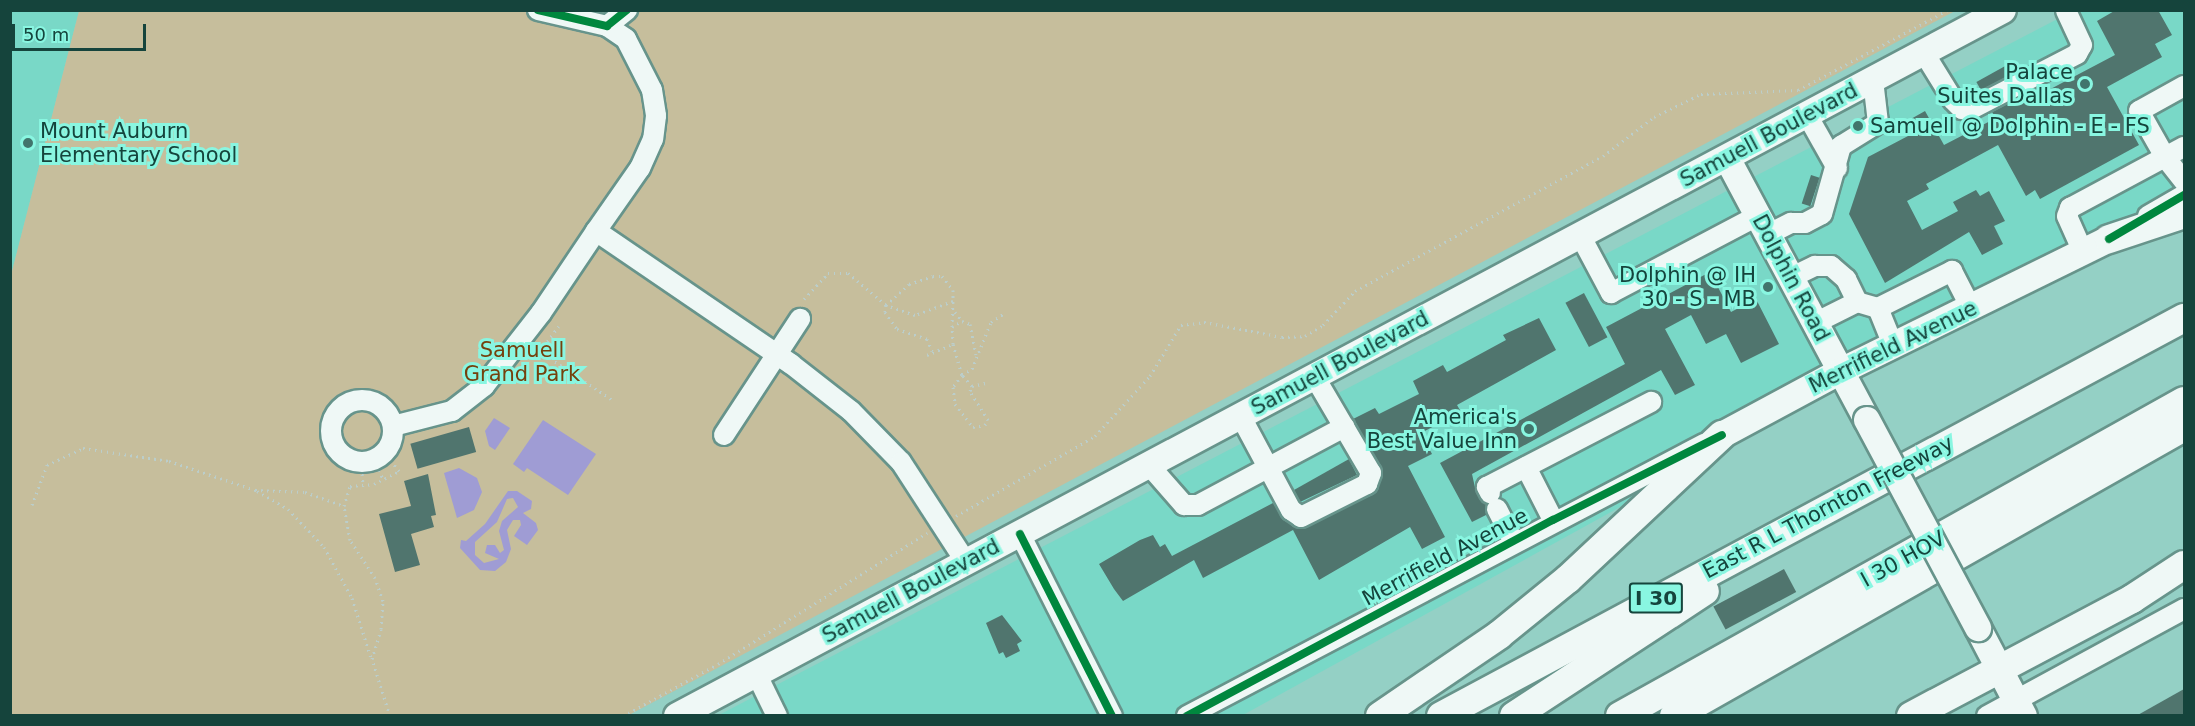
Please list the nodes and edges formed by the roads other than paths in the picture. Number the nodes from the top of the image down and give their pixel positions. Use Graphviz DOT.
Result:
graph roads {
  1 [pos="538,10"];
  2 [pos="627,10"];
  3 [pos="2003,10"];
  4 [pos="2066,10"];
  5 [pos="607,26"];
  6 [pos="1924,53"];
  7 [pos="1873,80"];
  8 [pos="2184,86"];
  9 [pos="1807,115"];
  10 [pos="2184,147"];
  11 [pos="1727,158"];
  12 [pos="2165,158"];
  13 [pos="1837,168"];
  14 [pos="2184,181"];
  15 [pos="2184,195"];
  16 [pos="2184,214"];
  17 [pos="1762,226"];
  18 [pos="596,231"];
  19 [pos="1581,236"];
  20 [pos="2109,239"];
  21 [pos="2083,252"];
  22 [pos="1790,278"];
  23 [pos="1857,302"];
  24 [pos="1878,308"];
  25 [pos="1971,308"];
  26 [pos="2184,318"];
  27 [pos="800,319"];
  28 [pos="1815,323"];
  29 [pos="1893,345"];
  30 [pos="777,354"];
  31 [pos="1841,371"];
  32 [pos="1314,376"];
  33 [pos="2184,401"];
  34 [pos="1651,402"];
  35 [pos="1240,415"];
  36 [pos="393,426"];
  37 [pos="1344,427"];
  38 [pos="2184,427"];
  39 [pos="724,435"];
  40 [pos="1722,435"];
  41 [pos="1148,464"];
  42 [pos="1526,467"];
  43 [pos="1268,468"];
  44 [pos="1872,482"];
  45 [pos="1553,520"];
  46 [pos="1020,534"];
  47 [pos="1513,542"];
  48 [pos="966,562"];
  49 [pos="2184,565"];
  50 [pos="2184,609"];
  51 [pos="1999,668"];
  52 [pos="756,673"];
  53 [pos="1700,701"];
  54 [pos="2020,708"];
  55 [pos="677,716"];
  56 [pos="777,716"];
  57 [pos="1112,716"];
  58 [pos="1187,716"];
  59 [pos="1380,716"];
  60 [pos="1441,716"];
  61 [pos="1514,716"];
  62 [pos="1620,716"];
  63 [pos="1668,716"];
  64 [pos="1674,716"];
  65 [pos="1911,716"];
  66 [pos="1987,716"];
  1 -- 5 [label="street"];
  2 -- 5 [label="street"];
  3 -- 6 [label="main road, Samuell Boulevard"];
  4 -- 6 [label="street"];
  5 -- 18 [label="street"];
  6 -- 7 [label="main road, Samuell Boulevard"];
  7 -- 9 [label="main road, Samuell Boulevard"];
  7 -- 13 [label="street"];
  8 -- 12 [label="street"];
  9 -- 11 [label="main road, Samuell Boulevard"];
  9 -- 13 [label="street"];
  10 -- 12 [label="street"];
  11 -- 17 [label="main road, Dolphin Road"];
  11 -- 19 [label="main road, Samuell Boulevard"];
  12 -- 14 [label="street"];
  12 -- 21 [label="street"];
  13 -- 17 [label="street"];
  15 -- 20 [label="street, Merrifield Avenue"];
  16 -- 20 [label="highway"];
  17 -- 19 [label="street"];
  17 -- 22 [label="main road, Dolphin Road"];
  18 -- 30 [label="street"];
  18 -- 36 [label="street"];
  19 -- 32 [label="main road, Samuell Boulevard"];
  20 -- 21 [label="main road, Merrifield Avenue"];
  21 -- 25 [label="main road, Merrifield Avenue"];
  22 -- 23 [label="street"];
  22 -- 28 [label="main road, Dolphin Road"];
  23 -- 24 [label="street"];
  23 -- 28 [label="street"];
  24 -- 25 [label="street"];
  24 -- 29 [label="street"];
  25 -- 29 [label="main road, Merrifield Avenue"];
  26 -- 44 [label="highway, East R L Thornton Freeway / I 30"];
  27 -- 30 [label="street"];
  28 -- 31 [label="main road, Dolphin Road"];
  29 -- 31 [label="main road, Merrifield Avenue"];
  30 -- 39 [label="street"];
  30 -- 48 [label="street"];
  31 -- 40 [label="main road, Merrifield Avenue"];
  31 -- 51 [label="main road, Dolphin Road, bridge"];
  32 -- 35 [label="main road, Samuell Boulevard"];
  32 -- 37 [label="street"];
  33 -- 62 [label="highway, I 30 HOV"];
  34 -- 42 [label="street"];
  35 -- 41 [label="main road, Samuell Boulevard"];
  35 -- 43 [label="street"];
  36 -- 36 [label="street"];
  37 -- 43 [label="street"];
  37 -- 43 [label="street"];
  38 -- 53 [label="highway"];
  40 -- 45 [label="street, Merrifield Avenue"];
  40 -- 59 [label="highway"];
  41 -- 43 [label="street"];
  41 -- 46 [label="main road, Samuell Boulevard"];
  42 -- 45 [label="street"];
  42 -- 47 [label="street"];
  44 -- 60 [label="highway, East R L Thornton Freeway / I 30"];
  44 -- 61 [label="highway"];
  45 -- 47 [label="street, Merrifield Avenue"];
  46 -- 48 [label="main road, Samuell Boulevard"];
  46 -- 57 [label="street"];
  47 -- 58 [label="street, Merrifield Avenue"];
  48 -- 52 [label="main road, Samuell Boulevard"];
  49 -- 51 [label="highway"];
  50 -- 54 [label="street"];
  51 -- 54 [label="main road, Dolphin Road"];
  51 -- 65 [label="highway"];
  52 -- 55 [label="main road, Samuell Boulevard"];
  52 -- 56 [label="street"];
  53 -- 63 [label="highway"];
  53 -- 64 [label="highway"];
  54 -- 66 [label="street"];
}
